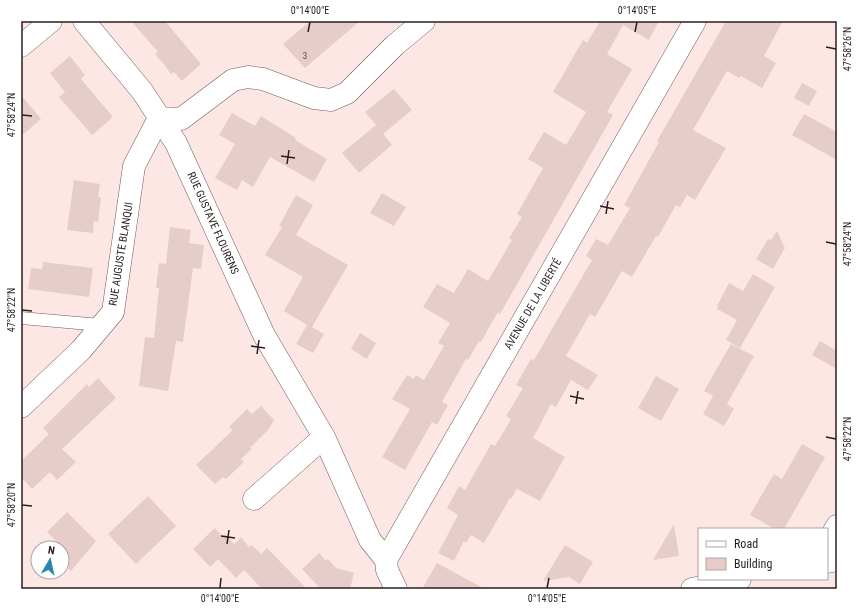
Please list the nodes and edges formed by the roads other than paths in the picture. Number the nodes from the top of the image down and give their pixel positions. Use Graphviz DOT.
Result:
graph roads {
  1 [pos="50,21"];
  2 [pos="84,21"];
  3 [pos="424,21"];
  4 [pos="695,21"];
  5 [pos="21,46"];
  6 [pos="159,118"];
  7 [pos="21,318"];
  8 [pos="101,325"];
  9 [pos="21,407"];
  10 [pos="324,437"];
  11 [pos="254,499"];
  12 [pos="837,526"];
  13 [pos="828,541"];
  14 [pos="386,560"];
  15 [pos="735,580"];
  16 [pos="396,589"];
  17 [pos="692,589"];
  1 -- 5 [label="street"];
  2 -- 6 [label="street, RUE GUSTAVE FLOURENS"];
  3 -- 6 [label="street"];
  4 -- 14 [label="street, AVENUE DE LA LIBERTÉ"];
  6 -- 8 [label="street, RUE AUGUSTE BLANQUI"];
  6 -- 10 [label="street, RUE GUSTAVE FLOURENS"];
  7 -- 8 [label="lane"];
  8 -- 9 [label="street, RUE AUGUSTE BLANQUI"];
  10 -- 11 [label="street"];
  10 -- 14 [label="street, RUE GUSTAVE FLOURENS"];
  12 -- 13 [label="street"];
  14 -- 16 [label="street"];
  15 -- 17 [label="street"];
}
